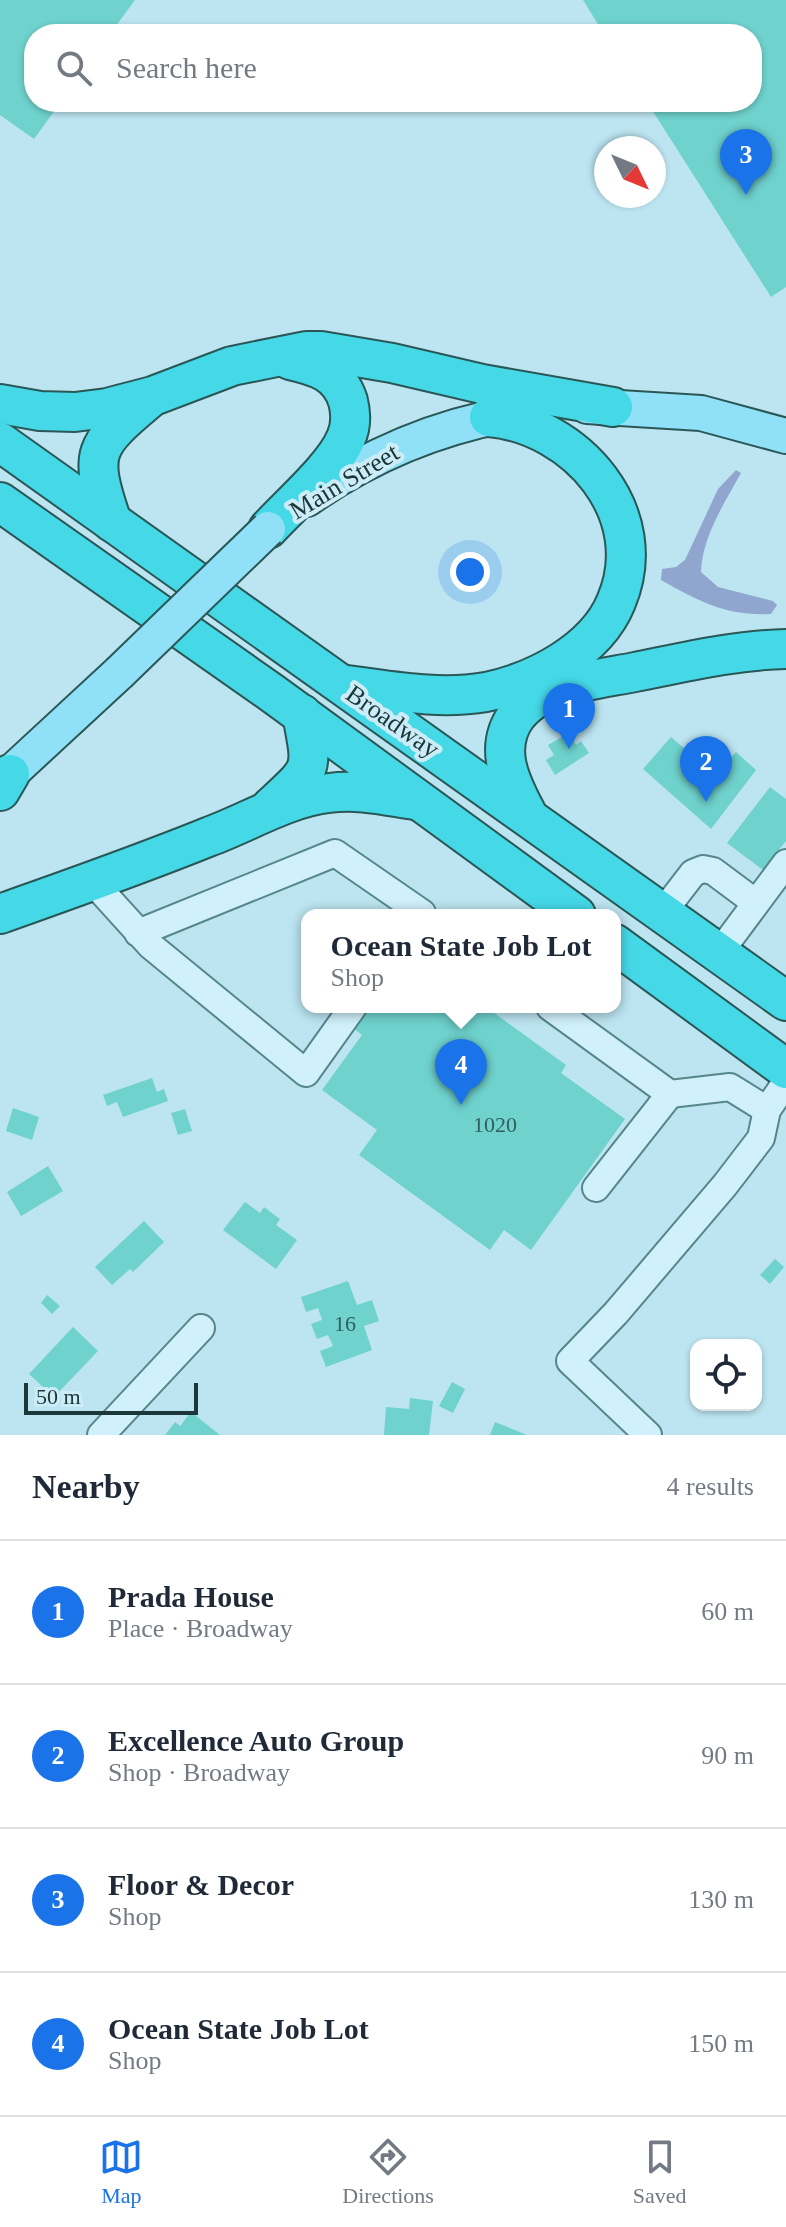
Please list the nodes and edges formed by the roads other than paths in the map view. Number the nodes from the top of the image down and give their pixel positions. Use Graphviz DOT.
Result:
graph roads {
  1 [pos="279,358"];
  2 [pos="153,396"];
  3 [pos="0,404"];
  4 [pos="613,407"];
  5 [pos="489,417"];
  6 [pos="786,436"];
  7 [pos="0,442"];
  8 [pos="0,502"];
  9 [pos="112,522"];
  10 [pos="0,529"];
  11 [pos="268,529"];
  12 [pos="45,534"];
  13 [pos="774,647"];
  14 [pos="339,683"];
  15 [pos="302,714"];
  16 [pos="2,781"];
  17 [pos="418,800"];
  18 [pos="268,810"];
  19 [pos="527,815"];
  20 [pos="786,863"];
  21 [pos="93,882"];
  22 [pos="0,887"];
  23 [pos="41,900"];
  24 [pos="547,903"];
  25 [pos="756,903"];
  26 [pos="415,909"];
  27 [pos="663,912"];
  28 [pos="0,914"];
  29 [pos="138,933"];
  30 [pos="719,953"];
  31 [pos="624,958"];
  32 [pos="786,1001"];
  33 [pos="349,1013"];
  34 [pos="558,1013"];
  35 [pos="786,1069"];
  36 [pos="786,1082"];
  37 [pos="670,1094"];
  38 [pos="767,1110"];
  39 [pos="596,1188"];
  40 [pos="201,1328"];
  41 [pos="101,1435"];
  42 [pos="648,1435"];
  1 -- 2 [label="highway"];
  1 -- 4 [label="highway"];
  1 -- 11 [label="highway"];
  2 -- 3 [label="highway"];
  2 -- 9 [label="highway"];
  4 -- 5 [label="main road, Main Street"];
  4 -- 6 [label="main road, Main Street"];
  5 -- 11 [label="main road, Main Street"];
  5 -- 14 [label="highway"];
  7 -- 9 [label="highway, Broadway"];
  8 -- 12 [label="highway, Broadway"];
  9 -- 14 [label="highway, Broadway"];
  10 -- 12 [label="highway"];
  11 -- 16 [label="main road, Main Street, bridge"];
  12 -- 15 [label="highway, Broadway"];
  13 -- 19 [label="highway"];
  14 -- 19 [label="highway, Broadway"];
  15 -- 17 [label="highway, Broadway"];
  15 -- 18 [label="highway"];
  17 -- 18 [label="highway"];
  17 -- 24 [label="highway, Broadway"];
  18 -- 21 [label="highway"];
  19 -- 27 [label="highway, Broadway"];
  20 -- 25 [label="street"];
  21 -- 23 [label="highway"];
  21 -- 29 [label="street"];
  22 -- 23 [label="highway"];
  23 -- 28 [label="highway"];
  25 -- 27 [label="street"];
  25 -- 30 [label="street"];
  26 -- 29 [label="street"];
  27 -- 30 [label="highway, Broadway"];
  29 -- 33 [label="street"];
  30 -- 32 [label="highway, Broadway"];
  31 -- 35 [label="highway"];
  34 -- 37 [label="street"];
  36 -- 38 [label="street"];
  37 -- 38 [label="street"];
  37 -- 39 [label="street"];
  38 -- 42 [label="street"];
  40 -- 41 [label="street"];
}
